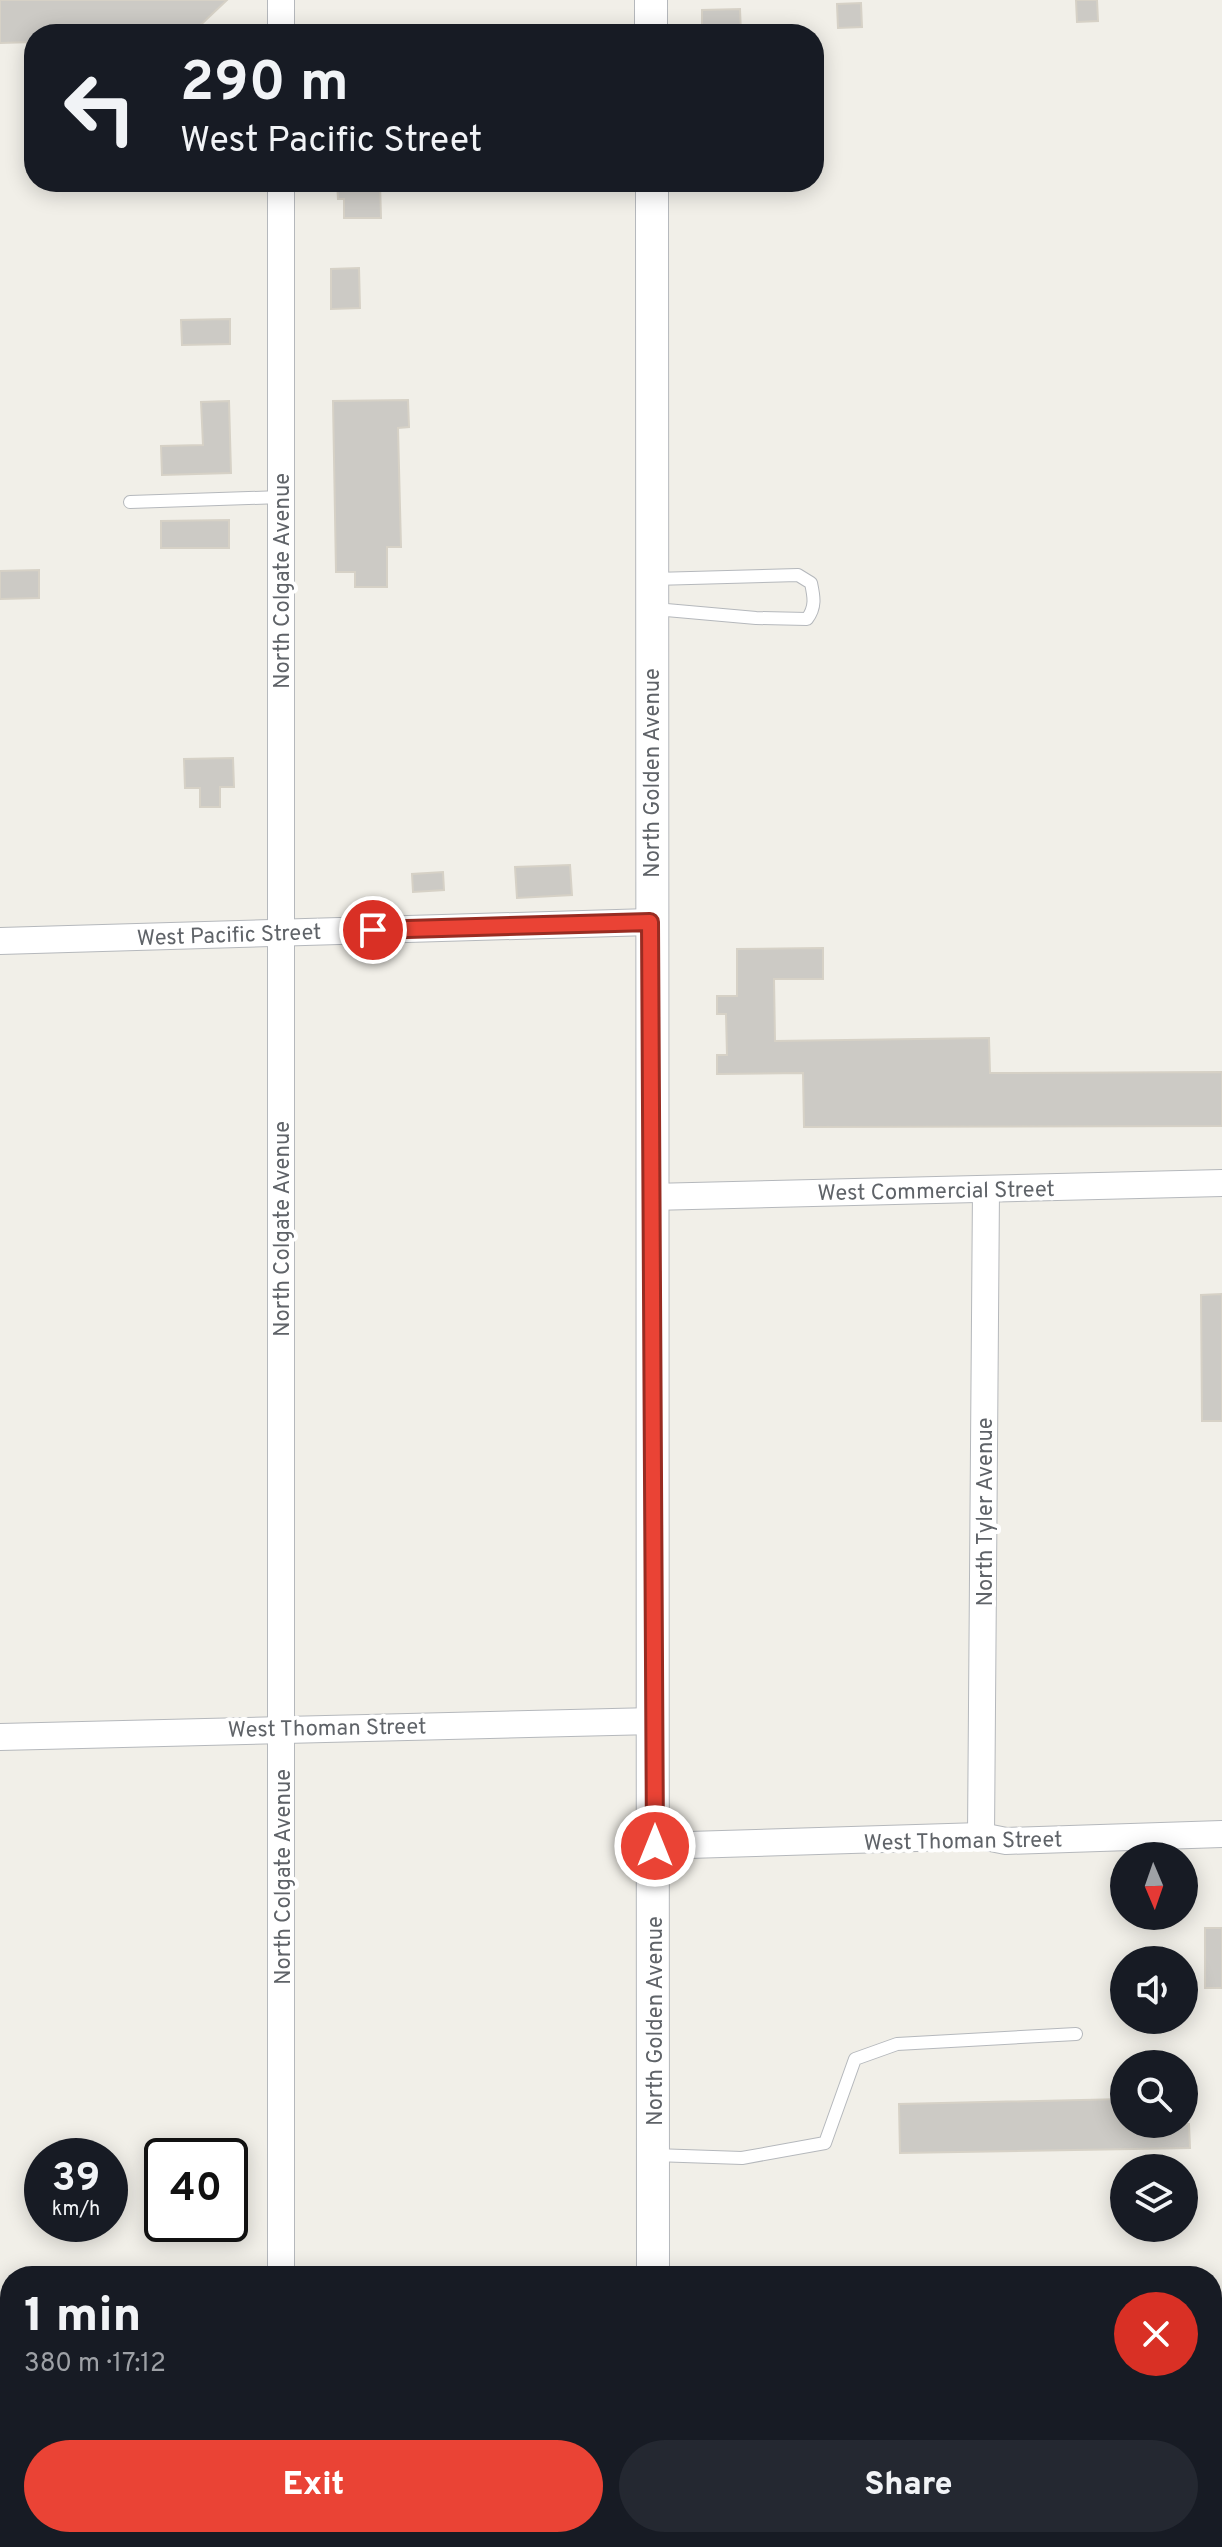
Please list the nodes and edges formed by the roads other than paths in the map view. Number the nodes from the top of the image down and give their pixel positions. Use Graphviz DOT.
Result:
graph roads {
  1 [pos="281,0"];
  2 [pos="651,0"];
  3 [pos="281,24"];
  4 [pos="651,24"];
  5 [pos="281,192"];
  6 [pos="652,192"];
  7 [pos="281,497"];
  8 [pos="130,502"];
  9 [pos="652,594"];
  10 [pos="650,922"];
  11 [pos="280,932"];
  12 [pos="0,941"];
  13 [pos="1222,1183"];
  14 [pos="986,1189"];
  15 [pos="651,1197"];
  16 [pos="654,1721"];
  17 [pos="282,1728"];
  18 [pos="0,1737"];
  19 [pos="1222,1834"];
  20 [pos="981,1836"];
  21 [pos="655,1846"];
  22 [pos="1076,2034"];
  23 [pos="654,2155"];
  24 [pos="281,2266"];
  25 [pos="653,2266"];
  1 -- 3 [label="street"];
  2 -- 4 [label="street"];
  5 -- 7 [label="street, North Colgate Avenue"];
  6 -- 9 [label="street, North Golden Avenue"];
  7 -- 8 [label="lane"];
  7 -- 11 [label="street, North Colgate Avenue"];
  9 -- 9 [label="lane"];
  9 -- 10 [label="street, North Golden Avenue"];
  10 -- 11 [label="street, West Pacific Street"];
  10 -- 15 [label="street, North Golden Avenue"];
  11 -- 12 [label="street, West Pacific Street"];
  11 -- 17 [label="street, North Colgate Avenue"];
  13 -- 14 [label="street, West Commercial Street"];
  14 -- 15 [label="street, West Commercial Street"];
  14 -- 20 [label="street, North Tyler Avenue"];
  15 -- 16 [label="street, North Golden Avenue"];
  16 -- 17 [label="street, West Thoman Street"];
  16 -- 21 [label="street, North Golden Avenue"];
  17 -- 18 [label="street, West Thoman Street"];
  17 -- 24 [label="street, North Colgate Avenue"];
  19 -- 20 [label="street, West Thoman Street"];
  20 -- 21 [label="street, West Thoman Street"];
  21 -- 23 [label="street, North Golden Avenue"];
  22 -- 23 [label="lane"];
  23 -- 25 [label="street, North Golden Avenue"];
}
